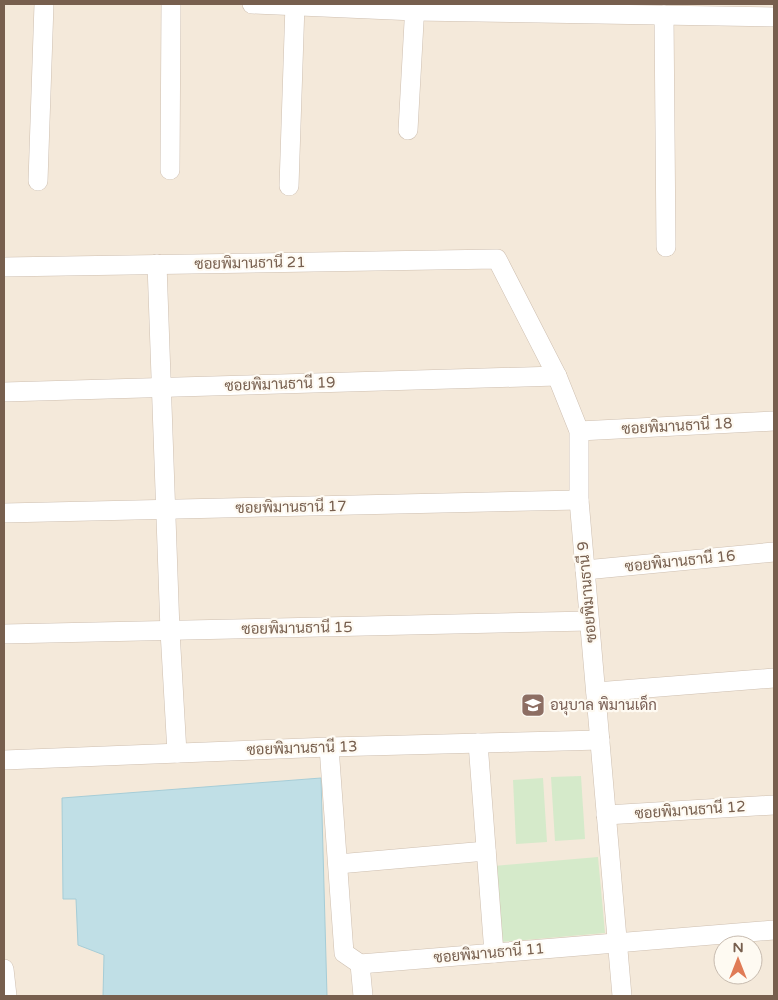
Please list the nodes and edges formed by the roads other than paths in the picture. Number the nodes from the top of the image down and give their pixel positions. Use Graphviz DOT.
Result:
graph roads {
  1 [pos="44,4"];
  2 [pos="171,4"];
  3 [pos="252,4"];
  4 [pos="295,4"];
  5 [pos="415,8"];
  6 [pos="664,15"];
  7 [pos="774,17"];
  8 [pos="408,130"];
  9 [pos="170,170"];
  10 [pos="38,181"];
  11 [pos="289,186"];
  12 [pos="666,247"];
  13 [pos="496,258"];
  14 [pos="157,264"];
  15 [pos="4,267"];
  16 [pos="557,376"];
  17 [pos="162,387"];
  18 [pos="4,392"];
  19 [pos="774,422"];
  20 [pos="579,431"];
  21 [pos="579,500"];
  22 [pos="166,510"];
  23 [pos="4,513"];
  24 [pos="774,552"];
  25 [pos="585,570"];
  26 [pos="589,621"];
  27 [pos="170,630"];
  28 [pos="4,634"];
  29 [pos="774,678"];
  30 [pos="596,692"];
  31 [pos="600,740"];
  32 [pos="478,743"];
  33 [pos="329,747"];
  34 [pos="177,753"];
  35 [pos="4,760"];
  36 [pos="774,805"];
  37 [pos="606,815"];
  38 [pos="486,851"];
  39 [pos="338,864"];
  40 [pos="774,930"];
  41 [pos="618,943"];
  42 [pos="494,953"];
  43 [pos="360,964"];
  44 [pos="4,969"];
  45 [pos="6,996"];
  46 [pos="363,996"];
  47 [pos="622,996"];
  1 -- 10 [label="street"];
  2 -- 9 [label="street"];
  3 -- 4 [label="street"];
  4 -- 5 [label="street"];
  4 -- 11 [label="street"];
  5 -- 6 [label="street"];
  5 -- 8 [label="street"];
  6 -- 7 [label="street"];
  6 -- 12 [label="street"];
  13 -- 14 [label="street, ซอยพิมานธานี 21"];
  13 -- 16 [label="street, ซอยพิมานธานี 9"];
  14 -- 15 [label="street, ซอยพิมานธานี 21"];
  14 -- 17 [label="street"];
  16 -- 17 [label="street, ซอยพิมานธานี 19"];
  16 -- 20 [label="street, ซอยพิมานธานี 9"];
  17 -- 18 [label="street, ซอยพิมานธานี 19"];
  17 -- 22 [label="street"];
  19 -- 20 [label="street, ซอยพิมานธานี 18"];
  20 -- 21 [label="street, ซอยพิมานธานี 9"];
  21 -- 22 [label="street, ซอยพิมานธานี 17"];
  21 -- 25 [label="street, ซอยพิมานธานี 9"];
  22 -- 23 [label="street, ซอยพิมานธานี 17"];
  22 -- 27 [label="street"];
  24 -- 25 [label="street, ซอยพิมานธานี 16"];
  25 -- 26 [label="street, ซอยพิมานธานี 9"];
  26 -- 27 [label="street, ซอยพิมานธานี 15"];
  26 -- 30 [label="street, ซอยพิมานธานี 9"];
  27 -- 28 [label="street, ซอยพิมานธานี 15"];
  27 -- 34 [label="street"];
  29 -- 30 [label="street"];
  30 -- 31 [label="street, ซอยพิมานธานี 9"];
  31 -- 32 [label="street, ซอยพิมานธานี 13"];
  31 -- 37 [label="street, ซอยพิมานธานี 9"];
  32 -- 33 [label="street, ซอยพิมานธานี 13"];
  32 -- 38 [label="street"];
  33 -- 34 [label="street, ซอยพิมานธานี 13"];
  33 -- 39 [label="street"];
  34 -- 35 [label="street, ซอยพิมานธานี 13"];
  36 -- 37 [label="street, ซอยพิมานธานี 12"];
  37 -- 41 [label="street, ซอยพิมานธานี 9"];
  38 -- 39 [label="street"];
  38 -- 42 [label="street"];
  39 -- 43 [label="street"];
  40 -- 41 [label="street, ซอยพิมานธานี 11"];
  41 -- 42 [label="street, ซอยพิมานธานี 11"];
  41 -- 47 [label="street, ซอยพิมานธานี 9"];
  42 -- 43 [label="street, ซอยพิมานธานี 11"];
  43 -- 46 [label="street"];
  44 -- 45 [label="street"];
}
